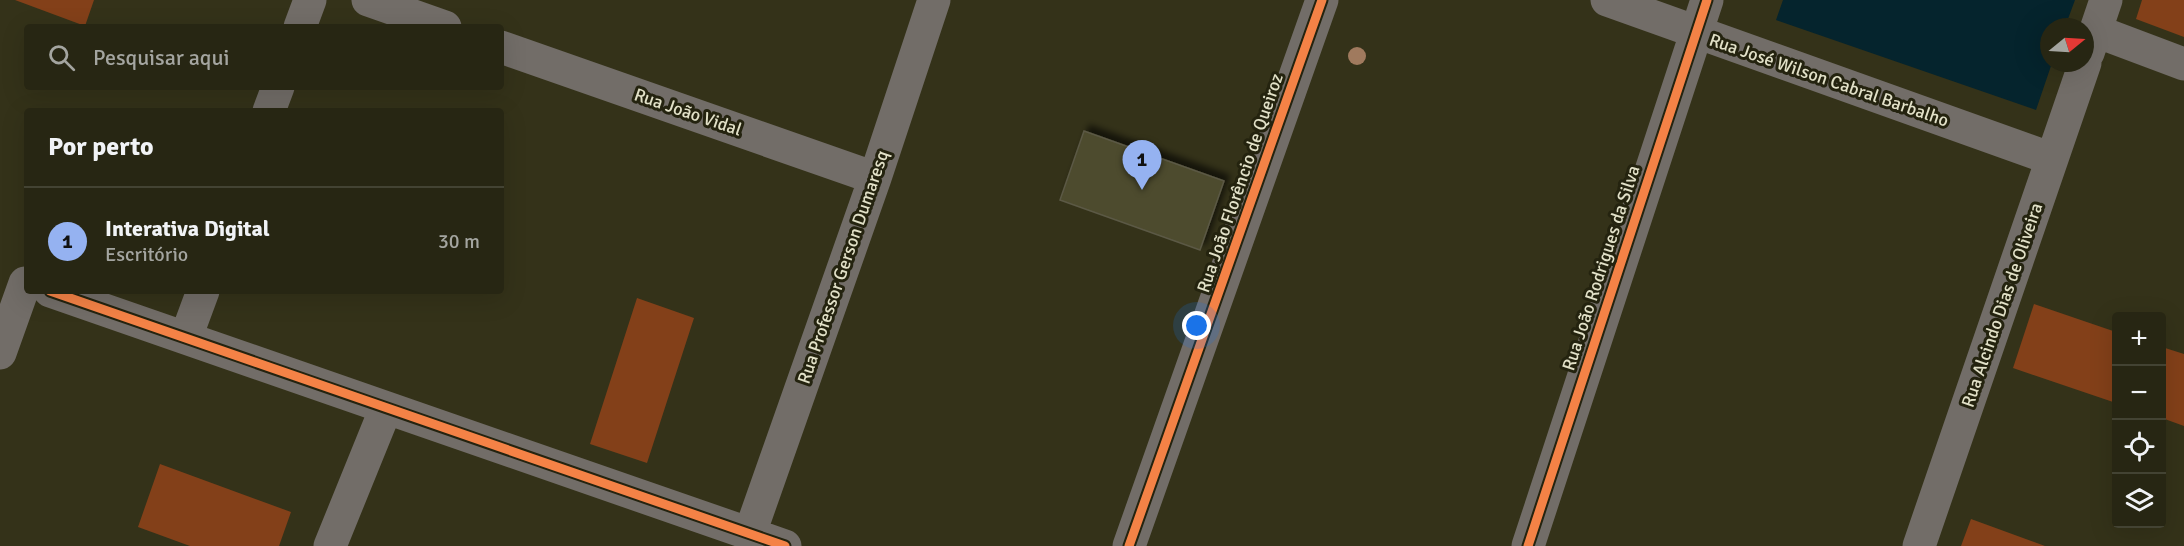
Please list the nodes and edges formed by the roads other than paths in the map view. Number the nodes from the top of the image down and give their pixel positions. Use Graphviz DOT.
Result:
graph roads {
  1 [pos="310,0"];
  2 [pos="368,0"];
  3 [pos="933,0"];
  4 [pos="1322,0"];
  5 [pos="1607,0"];
  6 [pos="1707,0"];
  7 [pos="2106,0"];
  8 [pos="301,24"];
  9 [pos="436,24"];
  10 [pos="2096,31"];
  11 [pos="1695,33"];
  12 [pos="2094,37"];
  13 [pos="504,47"];
  14 [pos="2184,64"];
  15 [pos="2082,72"];
  16 [pos="277,90"];
  17 [pos="270,108"];
  18 [pos="2052,159"];
  19 [pos="875,178"];
  20 [pos="24,288"];
  21 [pos="59,294"];
  22 [pos="202,294"];
  23 [pos="186,336"];
  24 [pos="0,353"];
  25 [pos="386,408"];
  26 [pos="750,533"];
  27 [pos="714,534"];
  28 [pos="330,546"];
  29 [pos="785,546"];
  30 [pos="1129,546"];
  31 [pos="1528,546"];
  32 [pos="1919,546"];
  1 -- 8 [label="street"];
  2 -- 9 [label="street"];
  3 -- 19 [label="street, Rua Professor Gerson Dumaresq"];
  4 -- 30 [label="street, Rua João Florêncio de Queiroz"];
  5 -- 11 [label="street, Rua José Wilson Cabral Barbalho"];
  6 -- 11 [label="street, Rua João Rodrigues da Silva"];
  7 -- 10 [label="street, Rua Alcindo Dias de Oliveira"];
  10 -- 12 [label="street, Rua Alcindo Dias de Oliveira"];
  10 -- 14 [label="street"];
  11 -- 18 [label="street, Rua José Wilson Cabral Barbalho"];
  11 -- 31 [label="street, Rua João Rodrigues da Silva"];
  13 -- 19 [label="street, Rua João Vidal"];
  15 -- 18 [label="street, Rua Alcindo Dias de Oliveira"];
  16 -- 17 [label="street"];
  18 -- 32 [label="street, Rua Alcindo Dias de Oliveira"];
  19 -- 26 [label="street, Rua Professor Gerson Dumaresq"];
  20 -- 24 [label="street"];
  21 -- 23 [label="street"];
  22 -- 23 [label="street"];
  23 -- 25 [label="street"];
  25 -- 27 [label="street"];
  25 -- 28 [label="street"];
  26 -- 27 [label="street"];
  26 -- 29 [label="street"];
}
